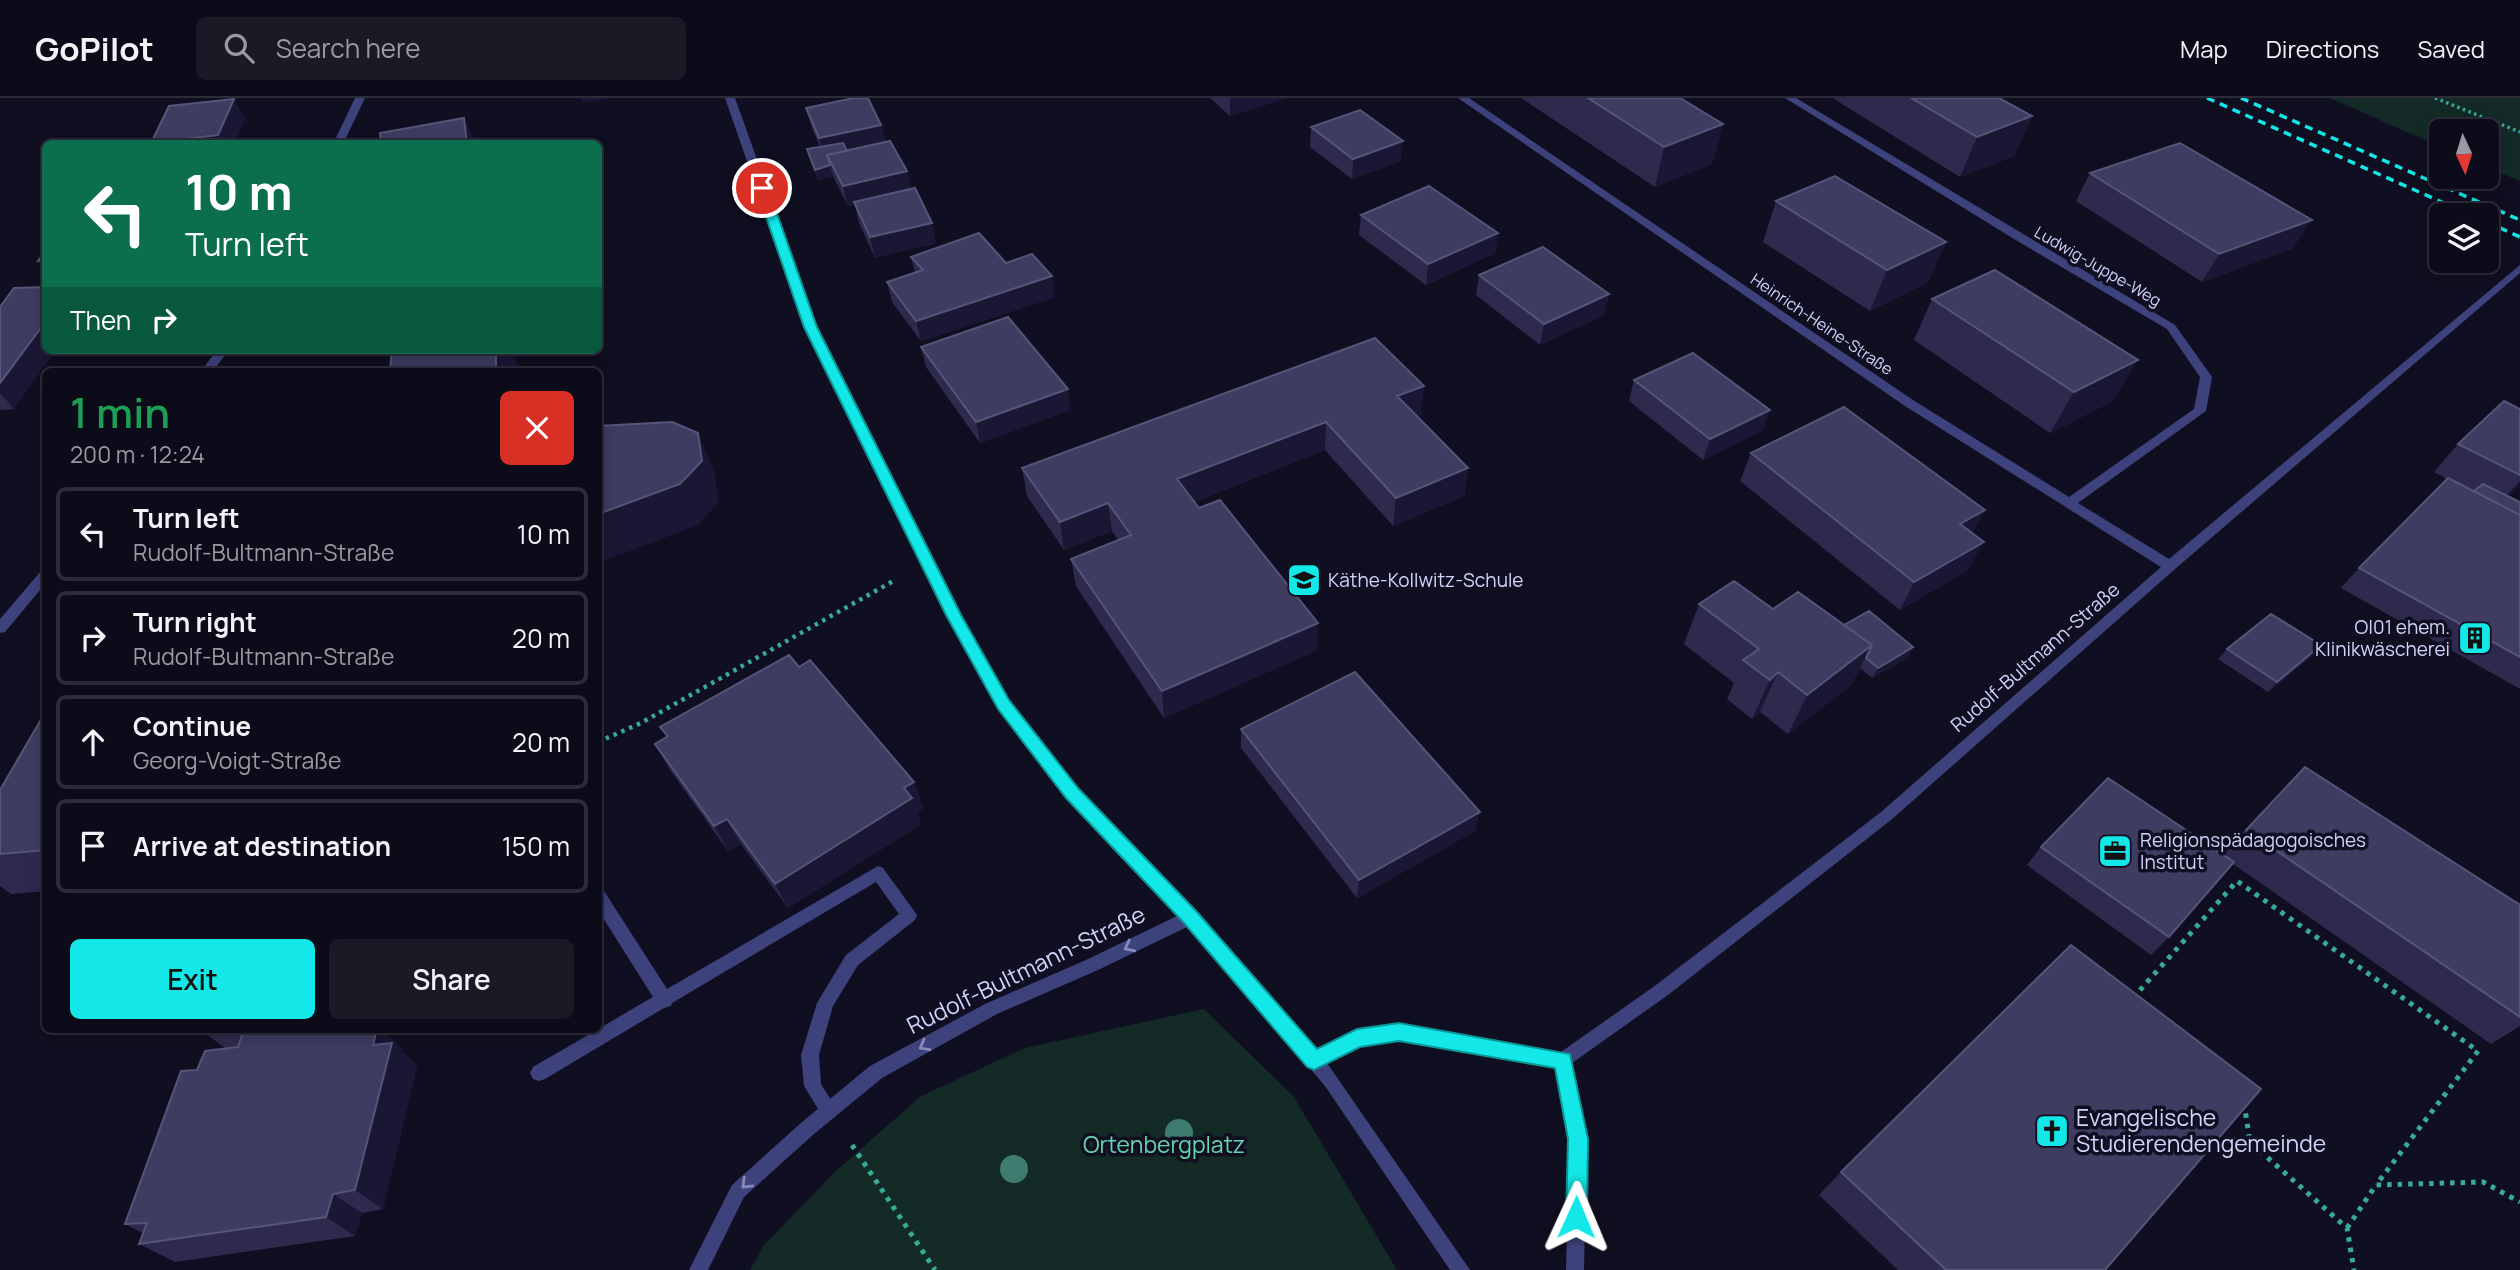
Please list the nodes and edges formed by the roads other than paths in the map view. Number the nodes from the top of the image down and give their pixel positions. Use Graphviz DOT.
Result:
graph roads {
  1 [pos="360,98"];
  2 [pos="730,98"];
  3 [pos="1463,98"];
  4 [pos="1790,98"];
  5 [pos="340,140"];
  6 [pos="2520,268"];
  7 [pos="220,354"];
  8 [pos="209,368"];
  9 [pos="2069,503"];
  10 [pos="2170,566"];
  11 [pos="42,579"];
  12 [pos="0,628"];
  13 [pos="602,902"];
  14 [pos="1191,917"];
  15 [pos="666,1000"];
  16 [pos="1563,1060"];
  17 [pos="1314,1061"];
  18 [pos="539,1073"];
  19 [pos="829,1111"];
  20 [pos="698,1270"];
  21 [pos="1461,1270"];
  22 [pos="1575,1270"];
  1 -- 5 [label="street"];
  2 -- 14 [label="street"];
  3 -- 9 [label="street, Heinrich-Heine-Straße"];
  4 -- 9 [label="street, Ludwig-Juppe-Weg"];
  6 -- 10 [label="street, Rudolf-Bultmann-Straße"];
  7 -- 8 [label="street"];
  9 -- 10 [label="street, Heinrich-Heine-Straße"];
  10 -- 16 [label="street, Rudolf-Bultmann-Straße"];
  11 -- 12 [label="street"];
  13 -- 15 [label="street"];
  14 -- 17 [label="street"];
  14 -- 19 [label="street, Rudolf-Bultmann-Straße, one-way"];
  15 -- 18 [label="street"];
  15 -- 19 [label="street"];
  16 -- 17 [label="street"];
  16 -- 22 [label="street"];
  17 -- 21 [label="street"];
  19 -- 20 [label="street, Rudolf-Bultmann-Straße, one-way"];
}
